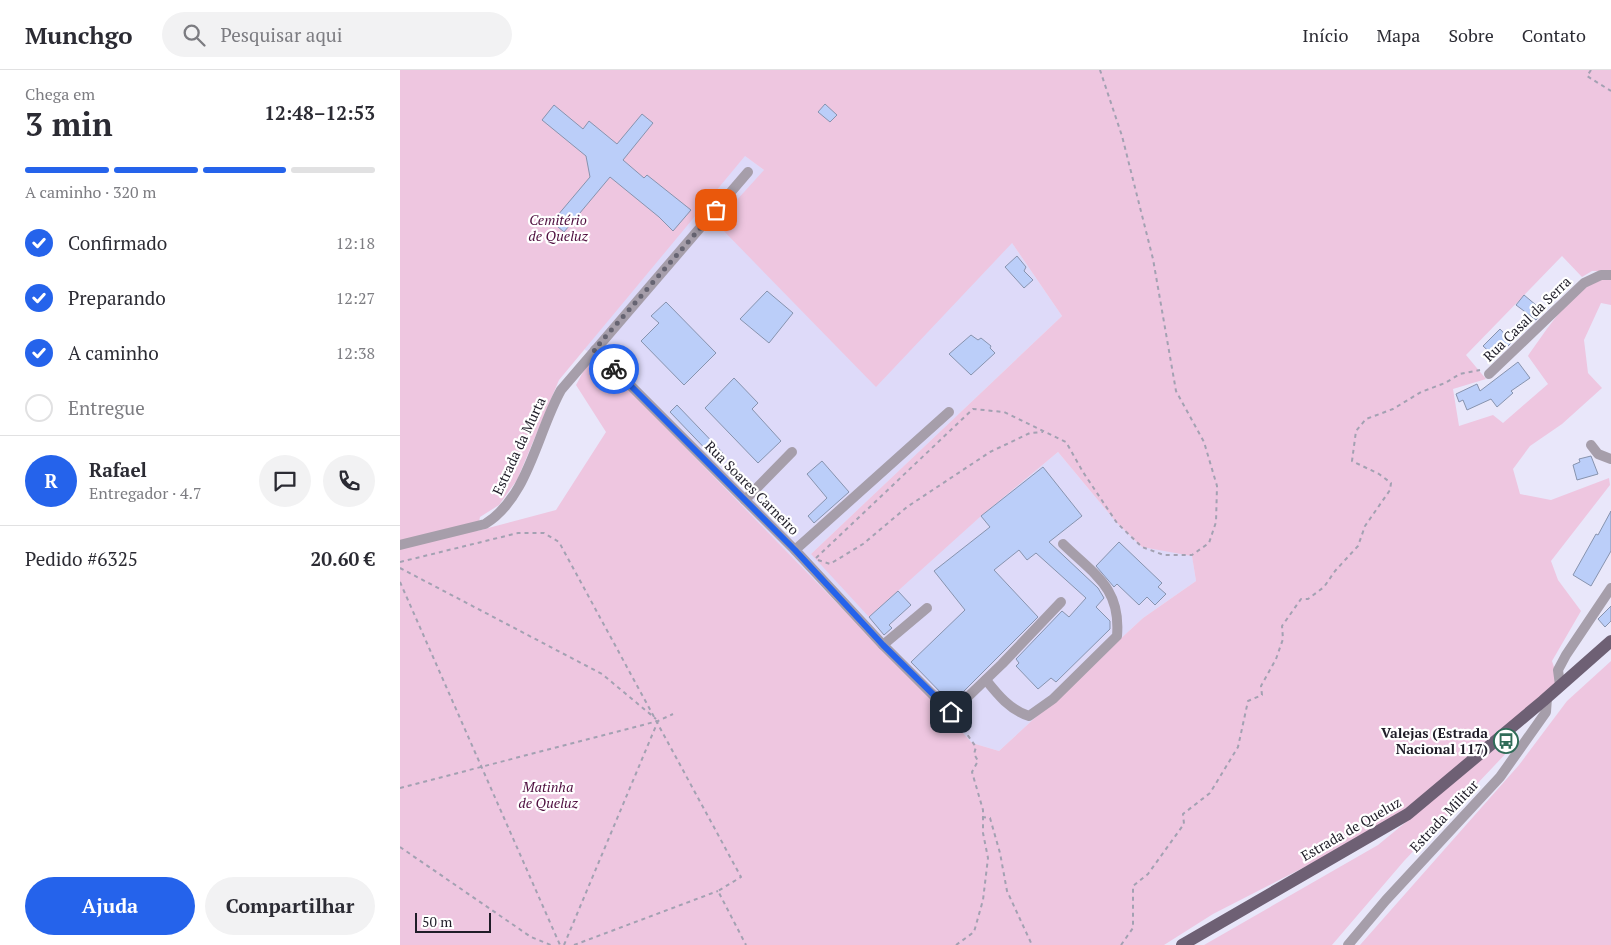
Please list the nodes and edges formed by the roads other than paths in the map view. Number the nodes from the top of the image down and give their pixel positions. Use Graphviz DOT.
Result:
graph roads {
  1 [pos="748,172"];
  2 [pos="1611,275"];
  3 [pos="594,350"];
  4 [pos="1493,371"];
  5 [pos="949,412"];
  6 [pos="1591,445"];
  7 [pos="792,452"];
  8 [pos="1611,459"];
  9 [pos="744,500"];
  10 [pos="1063,544"];
  11 [pos="400,545"];
  12 [pos="795,550"];
  13 [pos="1611,588"];
  14 [pos="1061,602"];
  15 [pos="927,608"];
  16 [pos="1611,641"];
  17 [pos="883,645"];
  18 [pos="986,680"];
  19 [pos="1560,685"];
  20 [pos="1547,698"];
  21 [pos="1182,945"];
  22 [pos="1348,945"];
  1 -- 3 [label="street, Estrada da Murta"];
  2 -- 4 [label="street, Rua Casal da Serra"];
  3 -- 9 [label="street, Rua Soares Carneiro"];
  3 -- 11 [label="street, Estrada da Murta"];
  5 -- 12 [label="street"];
  6 -- 8 [label="street"];
  7 -- 9 [label="street"];
  9 -- 12 [label="street, Rua Soares Carneiro"];
  10 -- 18 [label="street"];
  12 -- 17 [label="street, Rua Soares Carneiro"];
  13 -- 19 [label="street"];
  14 -- 18 [label="street"];
  15 -- 17 [label="street"];
  16 -- 19 [label="main road, Estrada de Queluz"];
  17 -- 18 [label="street, Rua Soares Carneiro"];
  19 -- 20 [label="main road, Estrada de Queluz"];
  20 -- 21 [label="main road, Estrada de Queluz"];
  20 -- 22 [label="street, Estrada Militar"];
}
